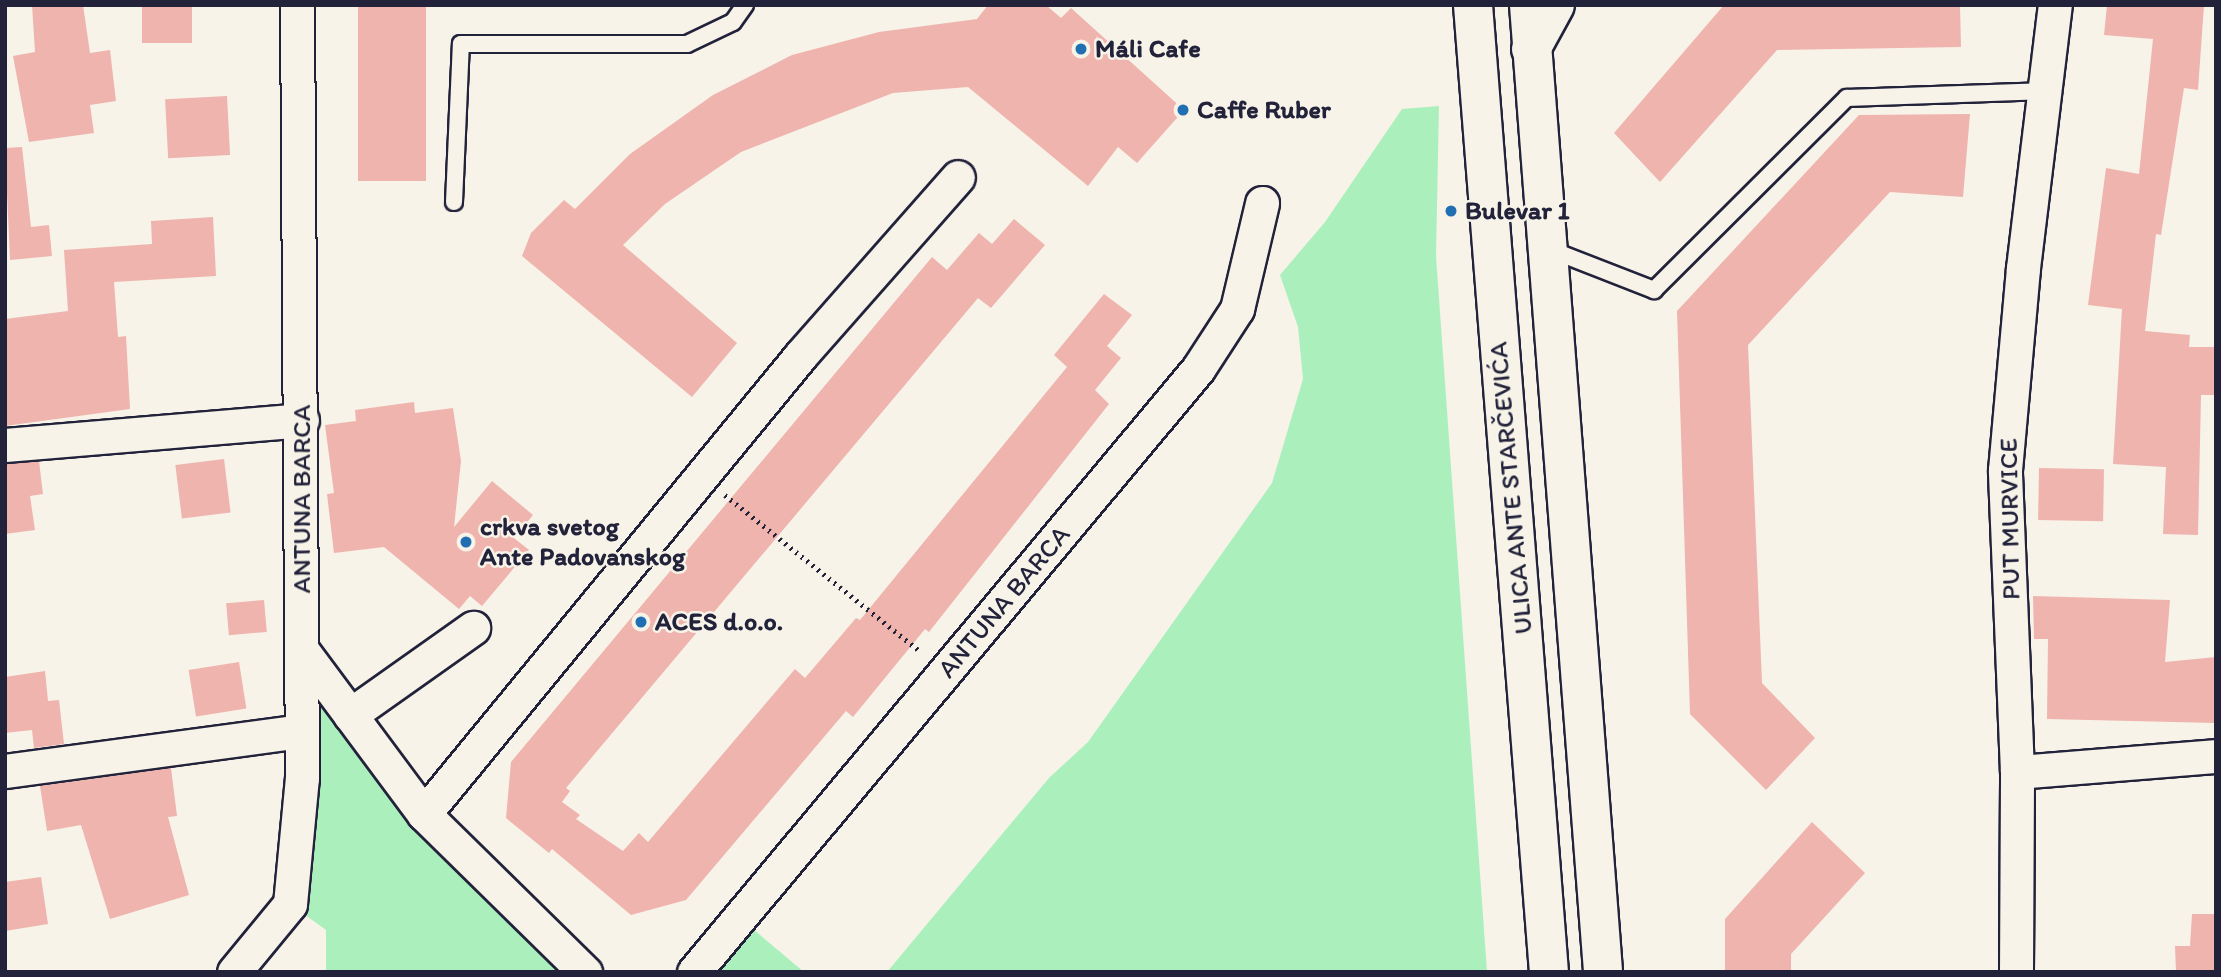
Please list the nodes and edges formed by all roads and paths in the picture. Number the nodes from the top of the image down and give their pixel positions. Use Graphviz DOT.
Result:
graph roads {
  1 [pos="297,5"];
  2 [pos="745,5"];
  3 [pos="1529,5"];
  4 [pos="1555,5"];
  5 [pos="2055,5"];
  6 [pos="2078,5"];
  7 [pos="1469,13"];
  8 [pos="1531,49"];
  9 [pos="2049,80"];
  10 [pos="958,177"];
  11 [pos="454,202"];
  12 [pos="1262,203"];
  13 [pos="1547,248"];
  14 [pos="302,420"];
  15 [pos="5,445"];
  16 [pos="702,476"];
  17 [pos="473,628"];
  18 [pos="302,650"];
  19 [pos="946,671"];
  20 [pos="351,715"];
  21 [pos="302,731"];
  22 [pos="2216,756"];
  23 [pos="5,771"];
  24 [pos="2017,772"];
  25 [pos="424,814"];
  26 [pos="234,972"];
  27 [pos="584,972"];
  28 [pos="694,972"];
  29 [pos="1549,972"];
  30 [pos="1603,972"];
  31 [pos="2016,972"];
  1 -- 14 [label="street, ANTUNA BARCA"];
  2 -- 11 [label="lane"];
  3 -- 8 [label="main road, ULICA ANTE STARČEVIĆA"];
  4 -- 8 [label="main road"];
  5 -- 9 [label="street, PUT MURVICE"];
  6 -- 9 [label="street, PUT MURVICE"];
  7 -- 29 [label="main road, ULICA ANTE STARČEVIĆA"];
  8 -- 13 [label="main road, ULICA ANTE STARČEVIĆA"];
  9 -- 13 [label="lane"];
  9 -- 24 [label="street, PUT MURVICE"];
  10 -- 16 [label="street"];
  12 -- 19 [label="street, ANTUNA BARCA"];
  13 -- 30 [label="main road, ULICA ANTE STARČEVIĆA"];
  14 -- 15 [label="street"];
  14 -- 18 [label="street, ANTUNA BARCA"];
  16 -- 19 [label="path"];
  16 -- 25 [label="street"];
  17 -- 20 [label="street"];
  18 -- 20 [label="street"];
  18 -- 21 [label="street, ANTUNA BARCA"];
  19 -- 28 [label="street, ANTUNA BARCA"];
  20 -- 25 [label="street"];
  21 -- 23 [label="street"];
  21 -- 26 [label="street, ANTUNA BARCA"];
  22 -- 24 [label="street"];
  24 -- 31 [label="street, PUT MURVICE"];
  25 -- 27 [label="street"];
}
